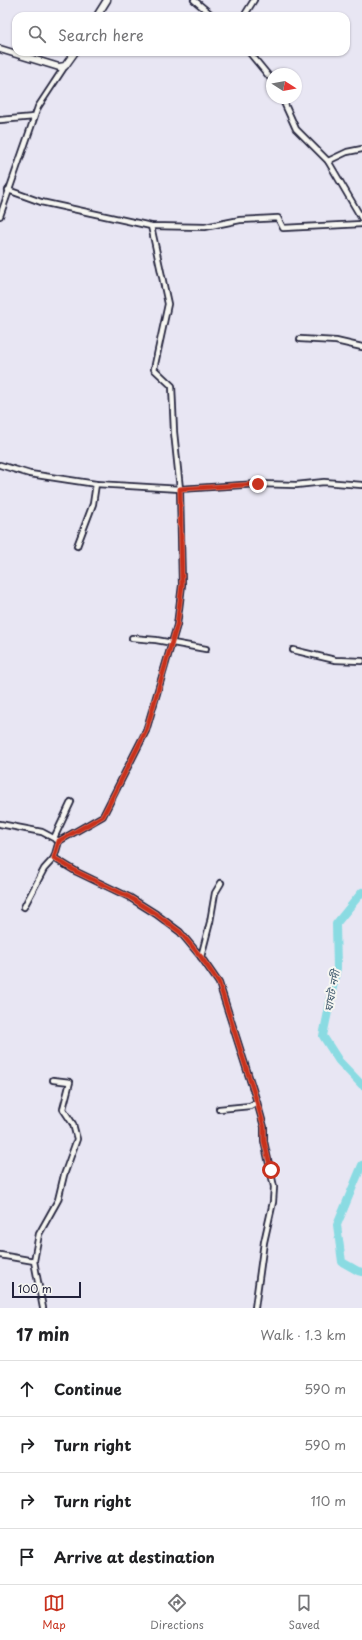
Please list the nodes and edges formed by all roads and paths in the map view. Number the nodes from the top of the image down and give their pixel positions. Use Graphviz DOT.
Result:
graph roads {
  1 [pos="107,0"];
  2 [pos="194,0"];
  3 [pos="254,0"];
  4 [pos="100,12"];
  5 [pos="208,12"];
  6 [pos="246,12"];
  7 [pos="0,50"];
  8 [pos="12,53"];
  9 [pos="21,56"];
  10 [pos="72,56"];
  11 [pos="252,56"];
  12 [pos="65,66"];
  13 [pos="266,73"];
  14 [pos="285,104"];
  15 [pos="34,117"];
  16 [pos="0,120"];
  17 [pos="362,149"];
  18 [pos="328,161"];
  19 [pos="8,190"];
  20 [pos="0,216"];
  21 [pos="362,219"];
  22 [pos="362,224"];
  23 [pos="152,226"];
  24 [pos="300,339"];
  25 [pos="362,347"];
  26 [pos="0,465"];
  27 [pos="96,484"];
  28 [pos="362,485"];
  29 [pos="180,489"];
  30 [pos="77,546"];
  31 [pos="132,638"];
  32 [pos="172,644"];
  33 [pos="206,649"];
  34 [pos="293,650"];
  35 [pos="362,661"];
  36 [pos="71,802"];
  37 [pos="0,824"];
  38 [pos="54,838"];
  39 [pos="59,841"];
  40 [pos="54,858"];
  41 [pos="221,883"];
  42 [pos="24,907"];
  43 [pos="201,957"];
  44 [pos="53,1080"];
  45 [pos="257,1102"];
  46 [pos="219,1109"];
  47 [pos="0,1255"];
  48 [pos="34,1261"];
  49 [pos="43,1308"];
  50 [pos="255,1308"];
  1 -- 4 [label="street"];
  2 -- 5 [label="street"];
  3 -- 6 [label="street"];
  7 -- 8 [label="street"];
  9 -- 12 [label="street"];
  10 -- 12 [label="street"];
  11 -- 13 [label="street"];
  12 -- 15 [label="street"];
  14 -- 18 [label="street"];
  15 -- 16 [label="street"];
  15 -- 19 [label="street"];
  17 -- 18 [label="street"];
  18 -- 21 [label="street"];
  19 -- 20 [label="street"];
  19 -- 23 [label="street"];
  22 -- 23 [label="street"];
  23 -- 29 [label="street"];
  24 -- 25 [label="street"];
  26 -- 27 [label="street"];
  27 -- 29 [label="street"];
  27 -- 30 [label="street"];
  28 -- 29 [label="street"];
  29 -- 32 [label="street"];
  31 -- 32 [label="street"];
  32 -- 33 [label="street"];
  32 -- 39 [label="street"];
  34 -- 35 [label="street"];
  36 -- 38 [label="street"];
  37 -- 38 [label="street"];
  38 -- 39 [label="street"];
  39 -- 40 [label="street"];
  40 -- 42 [label="street"];
  40 -- 43 [label="street"];
  41 -- 43 [label="street"];
  43 -- 45 [label="street"];
  44 -- 48 [label="street"];
  45 -- 46 [label="street"];
  45 -- 50 [label="street"];
  47 -- 48 [label="street"];
  48 -- 49 [label="street"];
}
